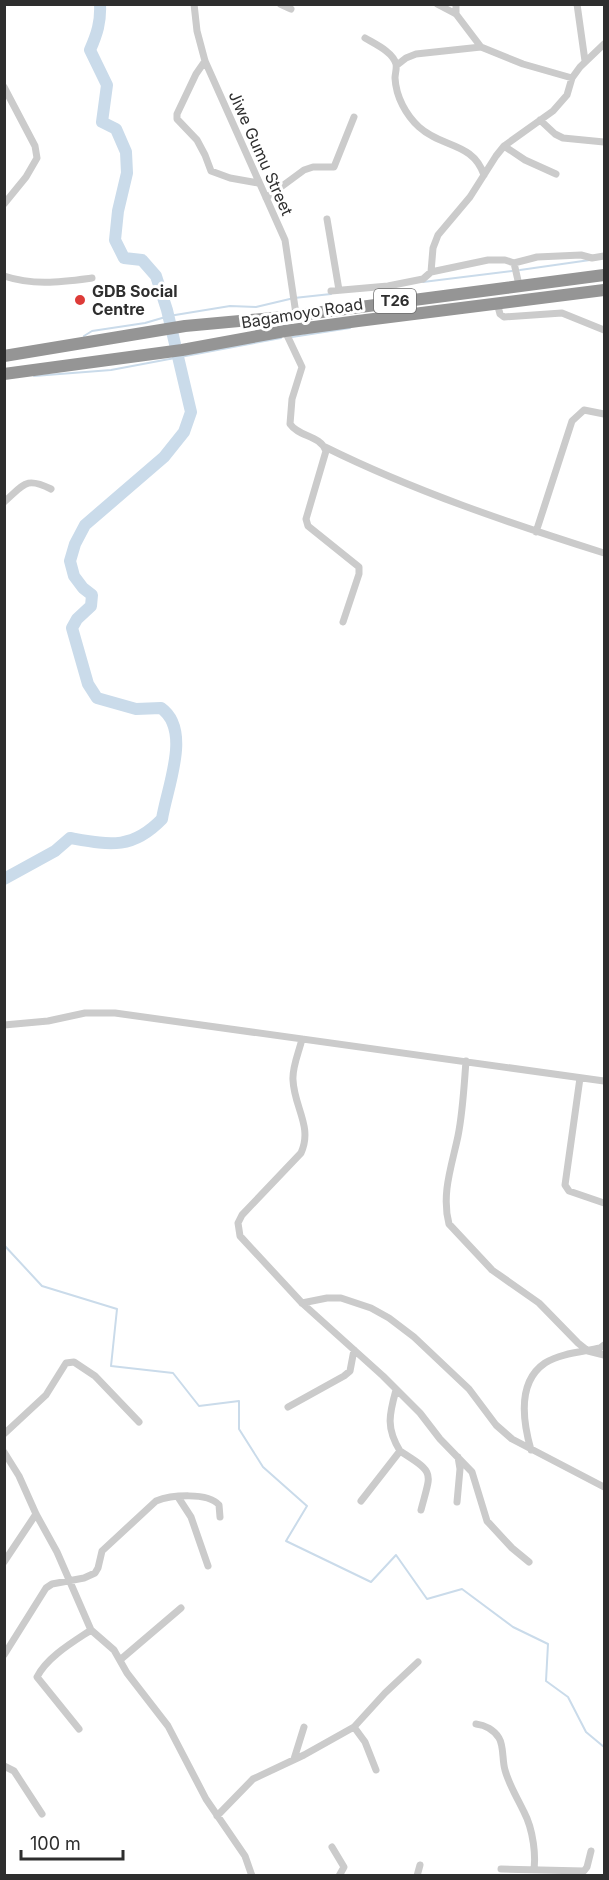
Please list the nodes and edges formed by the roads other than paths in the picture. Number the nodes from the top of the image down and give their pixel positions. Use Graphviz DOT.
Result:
graph roads {
  1 [pos="194,4"];
  2 [pos="280,4"];
  3 [pos="437,4"];
  4 [pos="456,4"];
  5 [pos="576,5"];
  6 [pos="291,9"];
  7 [pos="456,14"];
  8 [pos="365,38"];
  9 [pos="604,44"];
  10 [pos="481,47"];
  11 [pos="205,61"];
  12 [pos="585,61"];
  13 [pos="397,65"];
  14 [pos="572,78"];
  15 [pos="4,87"];
  16 [pos="354,117"];
  17 [pos="540,120"];
  18 [pos="604,142"];
  19 [pos="504,146"];
  20 [pos="556,174"];
  21 [pos="484,175"];
  22 [pos="258,183"];
  23 [pos="267,198"];
  24 [pos="4,204"];
  25 [pos="327,219"];
  26 [pos="604,256"];
  27 [pos="514,263"];
  28 [pos="430,272"];
  29 [pos="604,275"];
  30 [pos="4,276"];
  31 [pos="92,278"];
  32 [pos="519,285"];
  33 [pos="604,290"];
  34 [pos="497,303"];
  35 [pos="296,314"];
  36 [pos="604,330"];
  37 [pos="285,331"];
  38 [pos="4,356"];
  39 [pos="4,374"];
  40 [pos="604,414"];
  41 [pos="325,447"];
  42 [pos="51,489"];
  43 [pos="4,502"];
  44 [pos="536,532"];
  45 [pos="604,553"];
  46 [pos="343,622"];
  47 [pos="4,1025"];
  48 [pos="302,1039"];
  49 [pos="466,1061"];
  50 [pos="580,1078"];
  51 [pos="604,1081"];
  52 [pos="604,1203"];
  53 [pos="302,1302"];
  54 [pos="604,1345"];
  55 [pos="354,1350"];
  56 [pos="588,1351"];
  57 [pos="604,1355"];
  58 [pos="396,1390"];
  59 [pos="288,1407"];
  60 [pos="140,1422"];
  61 [pos="4,1434"];
  62 [pos="531,1450"];
  63 [pos="400,1451"];
  64 [pos="4,1452"];
  65 [pos="458,1457"];
  66 [pos="604,1487"];
  67 [pos="178,1497"];
  68 [pos="361,1501"];
  69 [pos="457,1502"];
  70 [pos="421,1510"];
  71 [pos="36,1514"];
  72 [pos="220,1517"];
  73 [pos="4,1562"];
  74 [pos="529,1562"];
  75 [pos="208,1566"];
  76 [pos="69,1581"];
  77 [pos="182,1608"];
  78 [pos="91,1630"];
  79 [pos="4,1655"];
  80 [pos="120,1660"];
  81 [pos="418,1662"];
  82 [pos="476,1724"];
  83 [pos="304,1727"];
  84 [pos="354,1727"];
  85 [pos="79,1729"];
  86 [pos="294,1759"];
  87 [pos="4,1766"];
  88 [pos="376,1770"];
  89 [pos="42,1814"];
  90 [pos="217,1816"];
  91 [pos="333,1847"];
  92 [pos="591,1851"];
  93 [pos="420,1865"];
  94 [pos="501,1869"];
  95 [pos="534,1872"];
  96 [pos="252,1875"];
  97 [pos="339,1875"];
  98 [pos="417,1875"];
  1 -- 11 [label="street, Jiwe Gumu Street"];
  2 -- 6 [label="street"];
  3 -- 7 [label="street"];
  4 -- 7 [label="street"];
  5 -- 12 [label="street"];
  7 -- 10 [label="street"];
  8 -- 13 [label="street"];
  9 -- 12 [label="street"];
  10 -- 13 [label="street"];
  10 -- 14 [label="street"];
  11 -- 22 [label="street, Jiwe Gumu Street"];
  11 -- 22 [label="street"];
  12 -- 14 [label="street"];
  13 -- 21 [label="street"];
  14 -- 17 [label="street"];
  15 -- 24 [label="street"];
  16 -- 23 [label="street"];
  17 -- 18 [label="street"];
  17 -- 19 [label="street"];
  19 -- 20 [label="street"];
  19 -- 21 [label="street"];
  21 -- 28 [label="street"];
  22 -- 23 [label="street, Jiwe Gumu Street"];
  23 -- 35 [label="street, Jiwe Gumu Street"];
  25 -- 28 [label="street"];
  26 -- 27 [label="street"];
  27 -- 28 [label="street"];
  27 -- 32 [label="street"];
  29 -- 32 [label="highway, Bagamoyo Road / T26"];
  30 -- 31 [label="street"];
  32 -- 35 [label="highway, Bagamoyo Road / T26"];
  33 -- 34 [label="highway, Bagamoyo Road / T26"];
  34 -- 36 [label="street"];
  34 -- 37 [label="highway, Bagamoyo Road / T26"];
  35 -- 38 [label="highway, Bagamoyo Road / T26"];
  37 -- 39 [label="highway, Bagamoyo Road / T26"];
  37 -- 41 [label="street"];
  40 -- 44 [label="street"];
  41 -- 44 [label="street"];
  41 -- 46 [label="street"];
  42 -- 43 [label="street"];
  44 -- 45 [label="street"];
  47 -- 48 [label="street"];
  48 -- 49 [label="street"];
  48 -- 53 [label="street"];
  49 -- 50 [label="street"];
  49 -- 56 [label="street"];
  50 -- 51 [label="street"];
  50 -- 52 [label="street"];
  53 -- 55 [label="street"];
  53 -- 62 [label="street"];
  54 -- 56 [label="street"];
  55 -- 58 [label="street"];
  55 -- 59 [label="street"];
  56 -- 57 [label="street"];
  56 -- 62 [label="street"];
  58 -- 63 [label="street"];
  58 -- 65 [label="street"];
  60 -- 61 [label="street"];
  62 -- 66 [label="street"];
  63 -- 68 [label="street"];
  63 -- 70 [label="street"];
  64 -- 71 [label="street"];
  65 -- 69 [label="street"];
  65 -- 74 [label="street"];
  67 -- 72 [label="street"];
  67 -- 75 [label="street"];
  67 -- 76 [label="street"];
  71 -- 73 [label="street"];
  71 -- 76 [label="street"];
  76 -- 78 [label="street"];
  76 -- 79 [label="street"];
  77 -- 80 [label="street"];
  78 -- 80 [label="street"];
  78 -- 85 [label="street"];
  80 -- 90 [label="street"];
  81 -- 84 [label="street"];
  82 -- 95 [label="street"];
  83 -- 86 [label="street"];
  84 -- 86 [label="street"];
  84 -- 88 [label="street"];
  86 -- 90 [label="street"];
  87 -- 89 [label="street"];
  90 -- 96 [label="street"];
  91 -- 97 [label="street"];
  92 -- 95 [label="street"];
  93 -- 98 [label="street"];
  94 -- 95 [label="street"];
}
